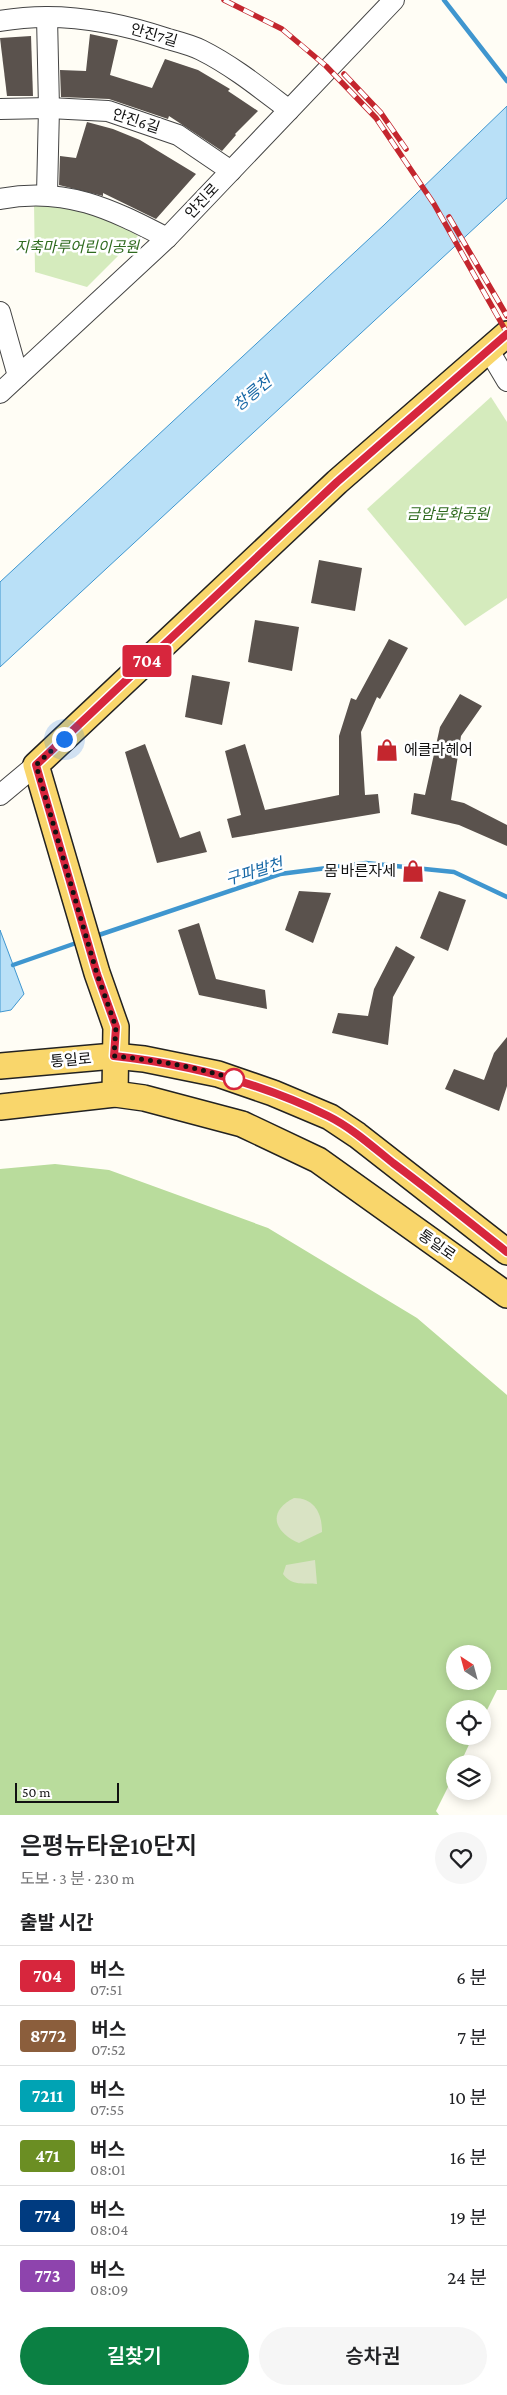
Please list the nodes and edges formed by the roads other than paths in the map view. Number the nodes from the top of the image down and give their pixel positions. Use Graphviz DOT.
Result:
graph roads {
  1 [pos="394,0"];
  2 [pos="12,12"];
  3 [pos="47,17"];
  4 [pos="49,108"];
  5 [pos="0,109"];
  6 [pos="289,110"];
  7 [pos="231,171"];
  8 [pos="47,194"];
  9 [pos="0,199"];
  10 [pos="167,238"];
  11 [pos="0,312"];
  12 [pos="498,341"];
  13 [pos="18,376"];
  14 [pos="507,381"];
  15 [pos="0,393"];
  16 [pos="36,765"];
  17 [pos="0,795"];
  18 [pos="114,1056"];
  19 [pos="0,1066"];
  20 [pos="115,1094"];
  21 [pos="0,1107"];
  22 [pos="507,1252"];
  23 [pos="507,1295"];
  1 -- 6 [label="street, 안진로"];
  2 -- 3 [label="street, 안진7길"];
  3 -- 4 [label="street"];
  3 -- 6 [label="street, 안진7길"];
  4 -- 5 [label="street, 안진6길"];
  4 -- 7 [label="street, 안진6길"];
  4 -- 8 [label="street"];
  6 -- 7 [label="street, 안진로"];
  7 -- 10 [label="street, 안진로"];
  8 -- 9 [label="street"];
  8 -- 10 [label="street"];
  10 -- 13 [label="street, 안진로"];
  11 -- 13 [label="street"];
  12 -- 14 [label="street"];
  12 -- 16 [label="main road"];
  13 -- 15 [label="street, 안진로"];
  16 -- 17 [label="street"];
  16 -- 18 [label="main road"];
  18 -- 19 [label="main road, 통일로"];
  18 -- 20 [label="main road"];
  18 -- 22 [label="main road, 통일로"];
  20 -- 21 [label="main road, 통일로"];
  20 -- 23 [label="main road, 통일로"];
}
